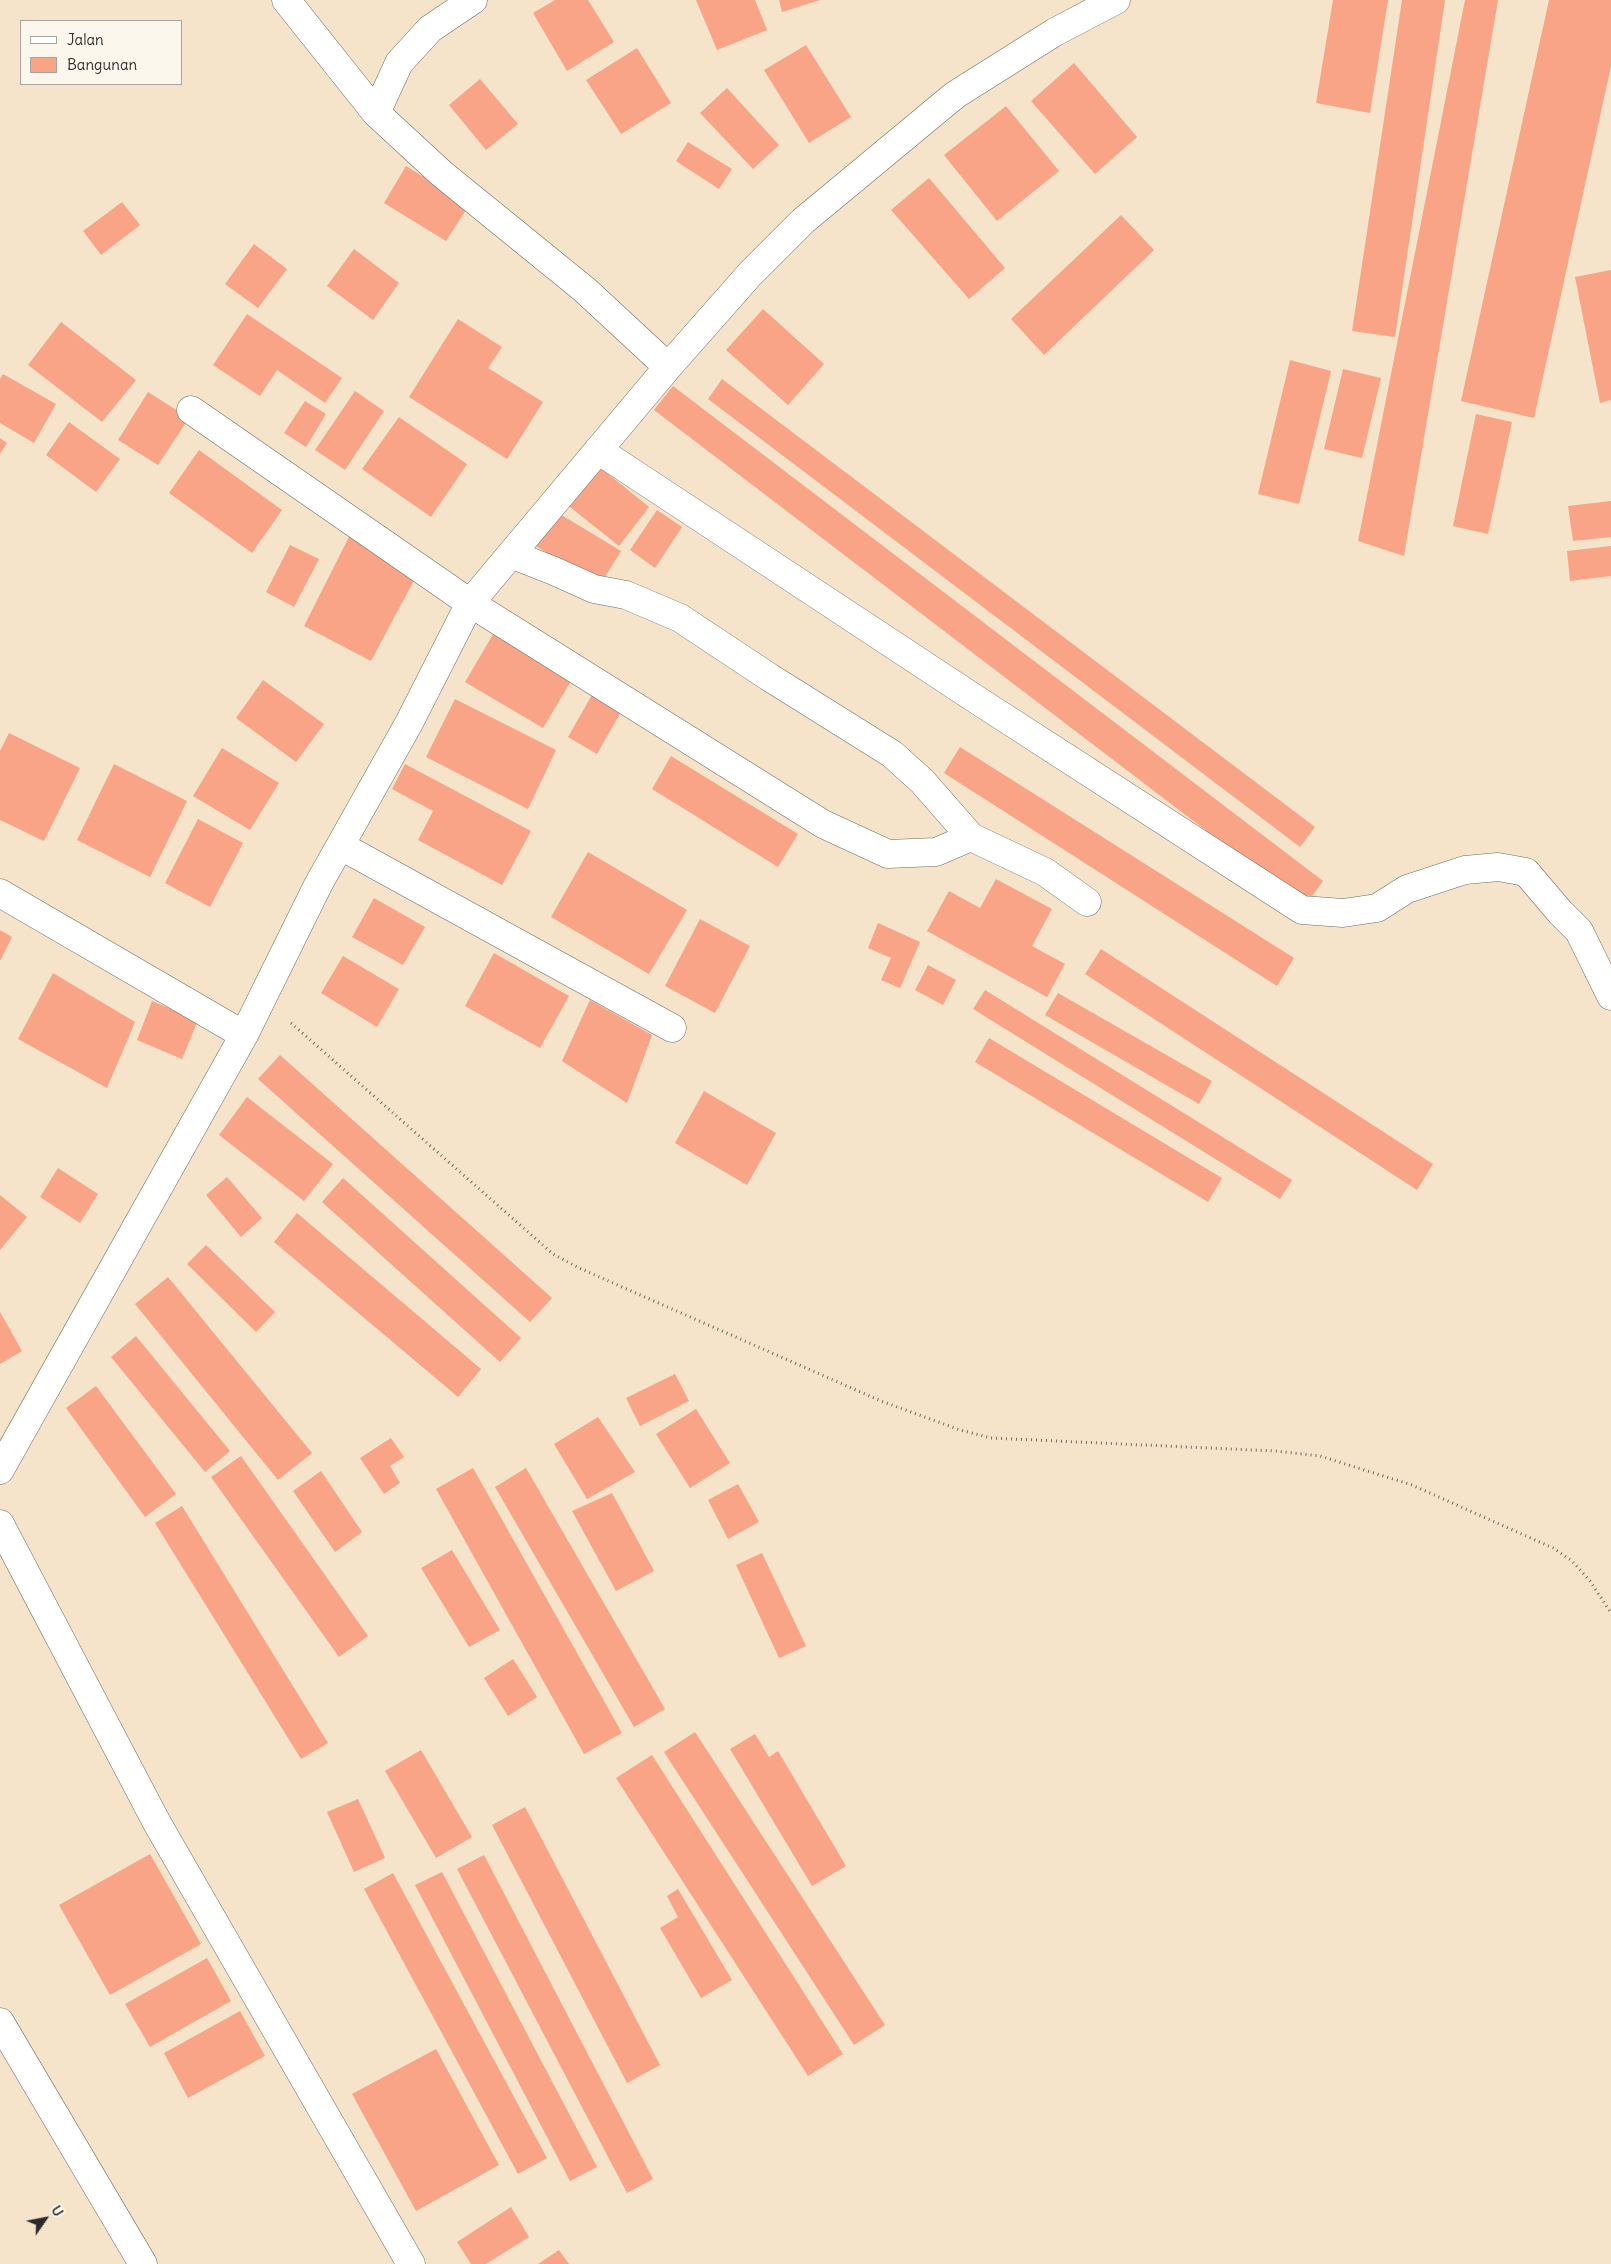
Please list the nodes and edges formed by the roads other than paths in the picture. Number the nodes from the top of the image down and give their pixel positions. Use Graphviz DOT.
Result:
graph roads {
  1 [pos="286,0"];
  2 [pos="473,0"];
  3 [pos="1116,0"];
  4 [pos="376,114"];
  5 [pos="668,366"];
  6 [pos="191,410"];
  7 [pos="598,450"];
  8 [pos="510,554"];
  9 [pos="470,603"];
  10 [pos="971,837"];
  11 [pos="342,846"];
  12 [pos="0,893"];
  13 [pos="1087,902"];
  14 [pos="1611,996"];
  15 [pos="672,1028"];
  16 [pos="244,1036"];
  17 [pos="0,1470"];
  18 [pos="0,1524"];
  19 [pos="0,2022"];
  20 [pos="143,2264"];
  21 [pos="411,2264"];
  1 -- 4 [label="street"];
  2 -- 4 [label="street"];
  3 -- 5 [label="street"];
  4 -- 5 [label="street"];
  5 -- 7 [label="street"];
  6 -- 9 [label="street"];
  7 -- 8 [label="street"];
  7 -- 14 [label="street"];
  8 -- 9 [label="street"];
  8 -- 10 [label="street"];
  9 -- 10 [label="street"];
  9 -- 11 [label="street"];
  10 -- 13 [label="street"];
  11 -- 15 [label="street"];
  11 -- 16 [label="street"];
  12 -- 16 [label="street"];
  16 -- 17 [label="street"];
  18 -- 21 [label="street"];
  19 -- 20 [label="street"];
}
